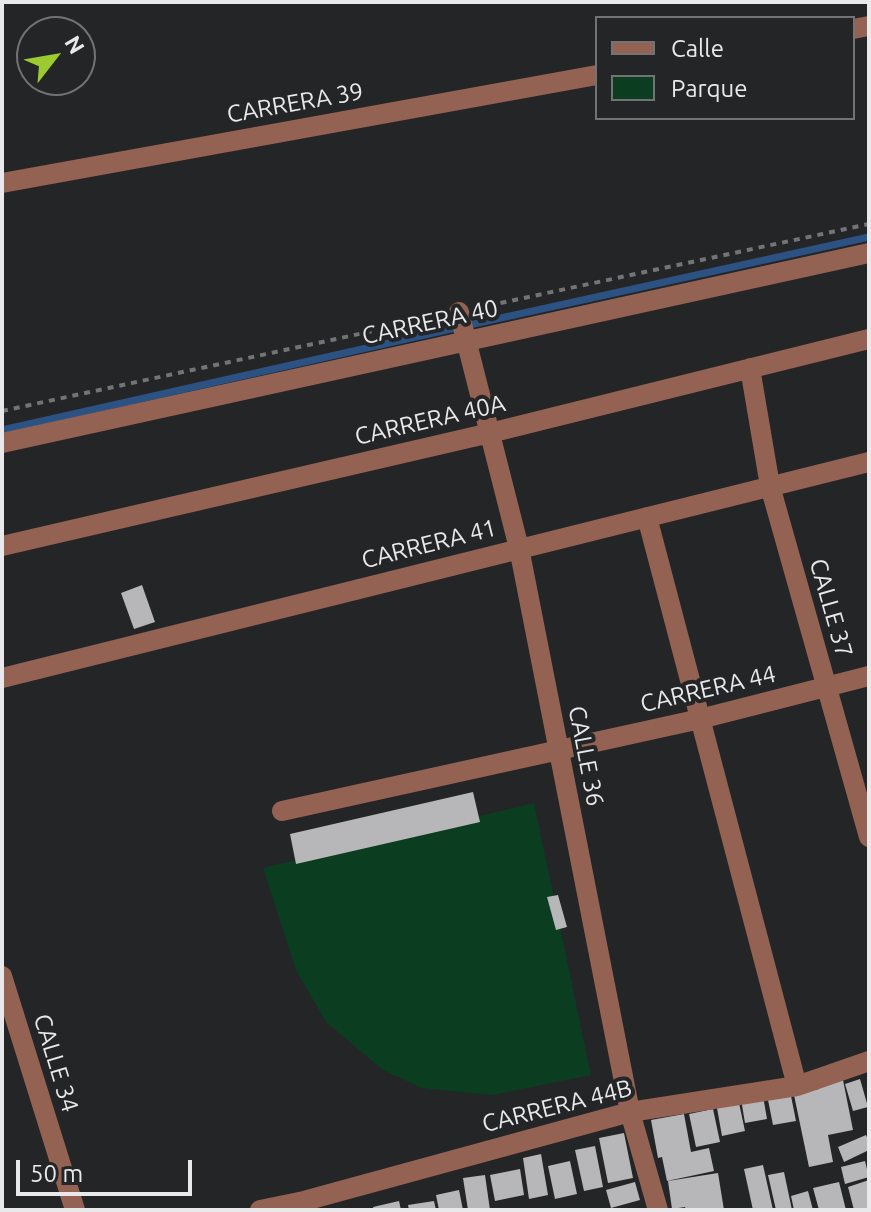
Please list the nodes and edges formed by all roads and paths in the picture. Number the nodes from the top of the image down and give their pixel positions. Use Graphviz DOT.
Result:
graph roads {
  1 [pos="595,75"];
  2 [pos="2,183"];
  3 [pos="869,224"];
  4 [pos="869,253"];
  5 [pos="462,326"];
  6 [pos="869,339"];
  7 [pos="750,368"];
  8 [pos="2,411"];
  9 [pos="490,433"];
  10 [pos="2,443"];
  11 [pos="869,462"];
  12 [pos="770,486"];
  13 [pos="647,517"];
  14 [pos="2,546"];
  15 [pos="519,548"];
  16 [pos="869,676"];
  17 [pos="2,678"];
  18 [pos="826,688"];
  19 [pos="700,719"];
  20 [pos="559,751"];
  21 [pos="282,811"];
  22 [pos="869,837"];
  23 [pos="2,976"];
  24 [pos="869,1061"];
  25 [pos="797,1086"];
  26 [pos="630,1112"];
  27 [pos="305,1205"];
  28 [pos="75,1210"];
  29 [pos="260,1210"];
  30 [pos="658,1210"];
  1 -- 2 [label="street, CARRERA 39"];
  3 -- 5 [label="path"];
  4 -- 5 [label="street, CARRERA 40"];
  5 -- 8 [label="path"];
  5 -- 9 [label="street, CALLE 36"];
  5 -- 10 [label="street, CARRERA 40"];
  6 -- 7 [label="street, CARRERA 40A"];
  7 -- 9 [label="street, CARRERA 40A"];
  7 -- 12 [label="street, CALLE 37"];
  9 -- 14 [label="street, CARRERA 40A"];
  9 -- 15 [label="street, CALLE 36"];
  11 -- 12 [label="street, CARRERA 41"];
  12 -- 13 [label="street, CARRERA 41"];
  12 -- 18 [label="street, CALLE 37"];
  13 -- 15 [label="street, CARRERA 41"];
  13 -- 19 [label="street"];
  15 -- 17 [label="street, CARRERA 41"];
  15 -- 20 [label="street, CALLE 36"];
  16 -- 18 [label="street, CARRERA 44"];
  18 -- 19 [label="street, CARRERA 44"];
  18 -- 22 [label="street, CALLE 37"];
  19 -- 20 [label="street, CARRERA 44"];
  19 -- 25 [label="street"];
  20 -- 21 [label="street, CARRERA 44"];
  20 -- 26 [label="street, CALLE 36"];
  23 -- 28 [label="street, CALLE 34"];
  24 -- 25 [label="street, CARRERA 44B"];
  25 -- 26 [label="street, CARRERA 44B"];
  26 -- 27 [label="street, CARRERA 44B"];
  26 -- 30 [label="street, CALLE 36"];
  27 -- 29 [label="street, CARRERA 44B"];
}
